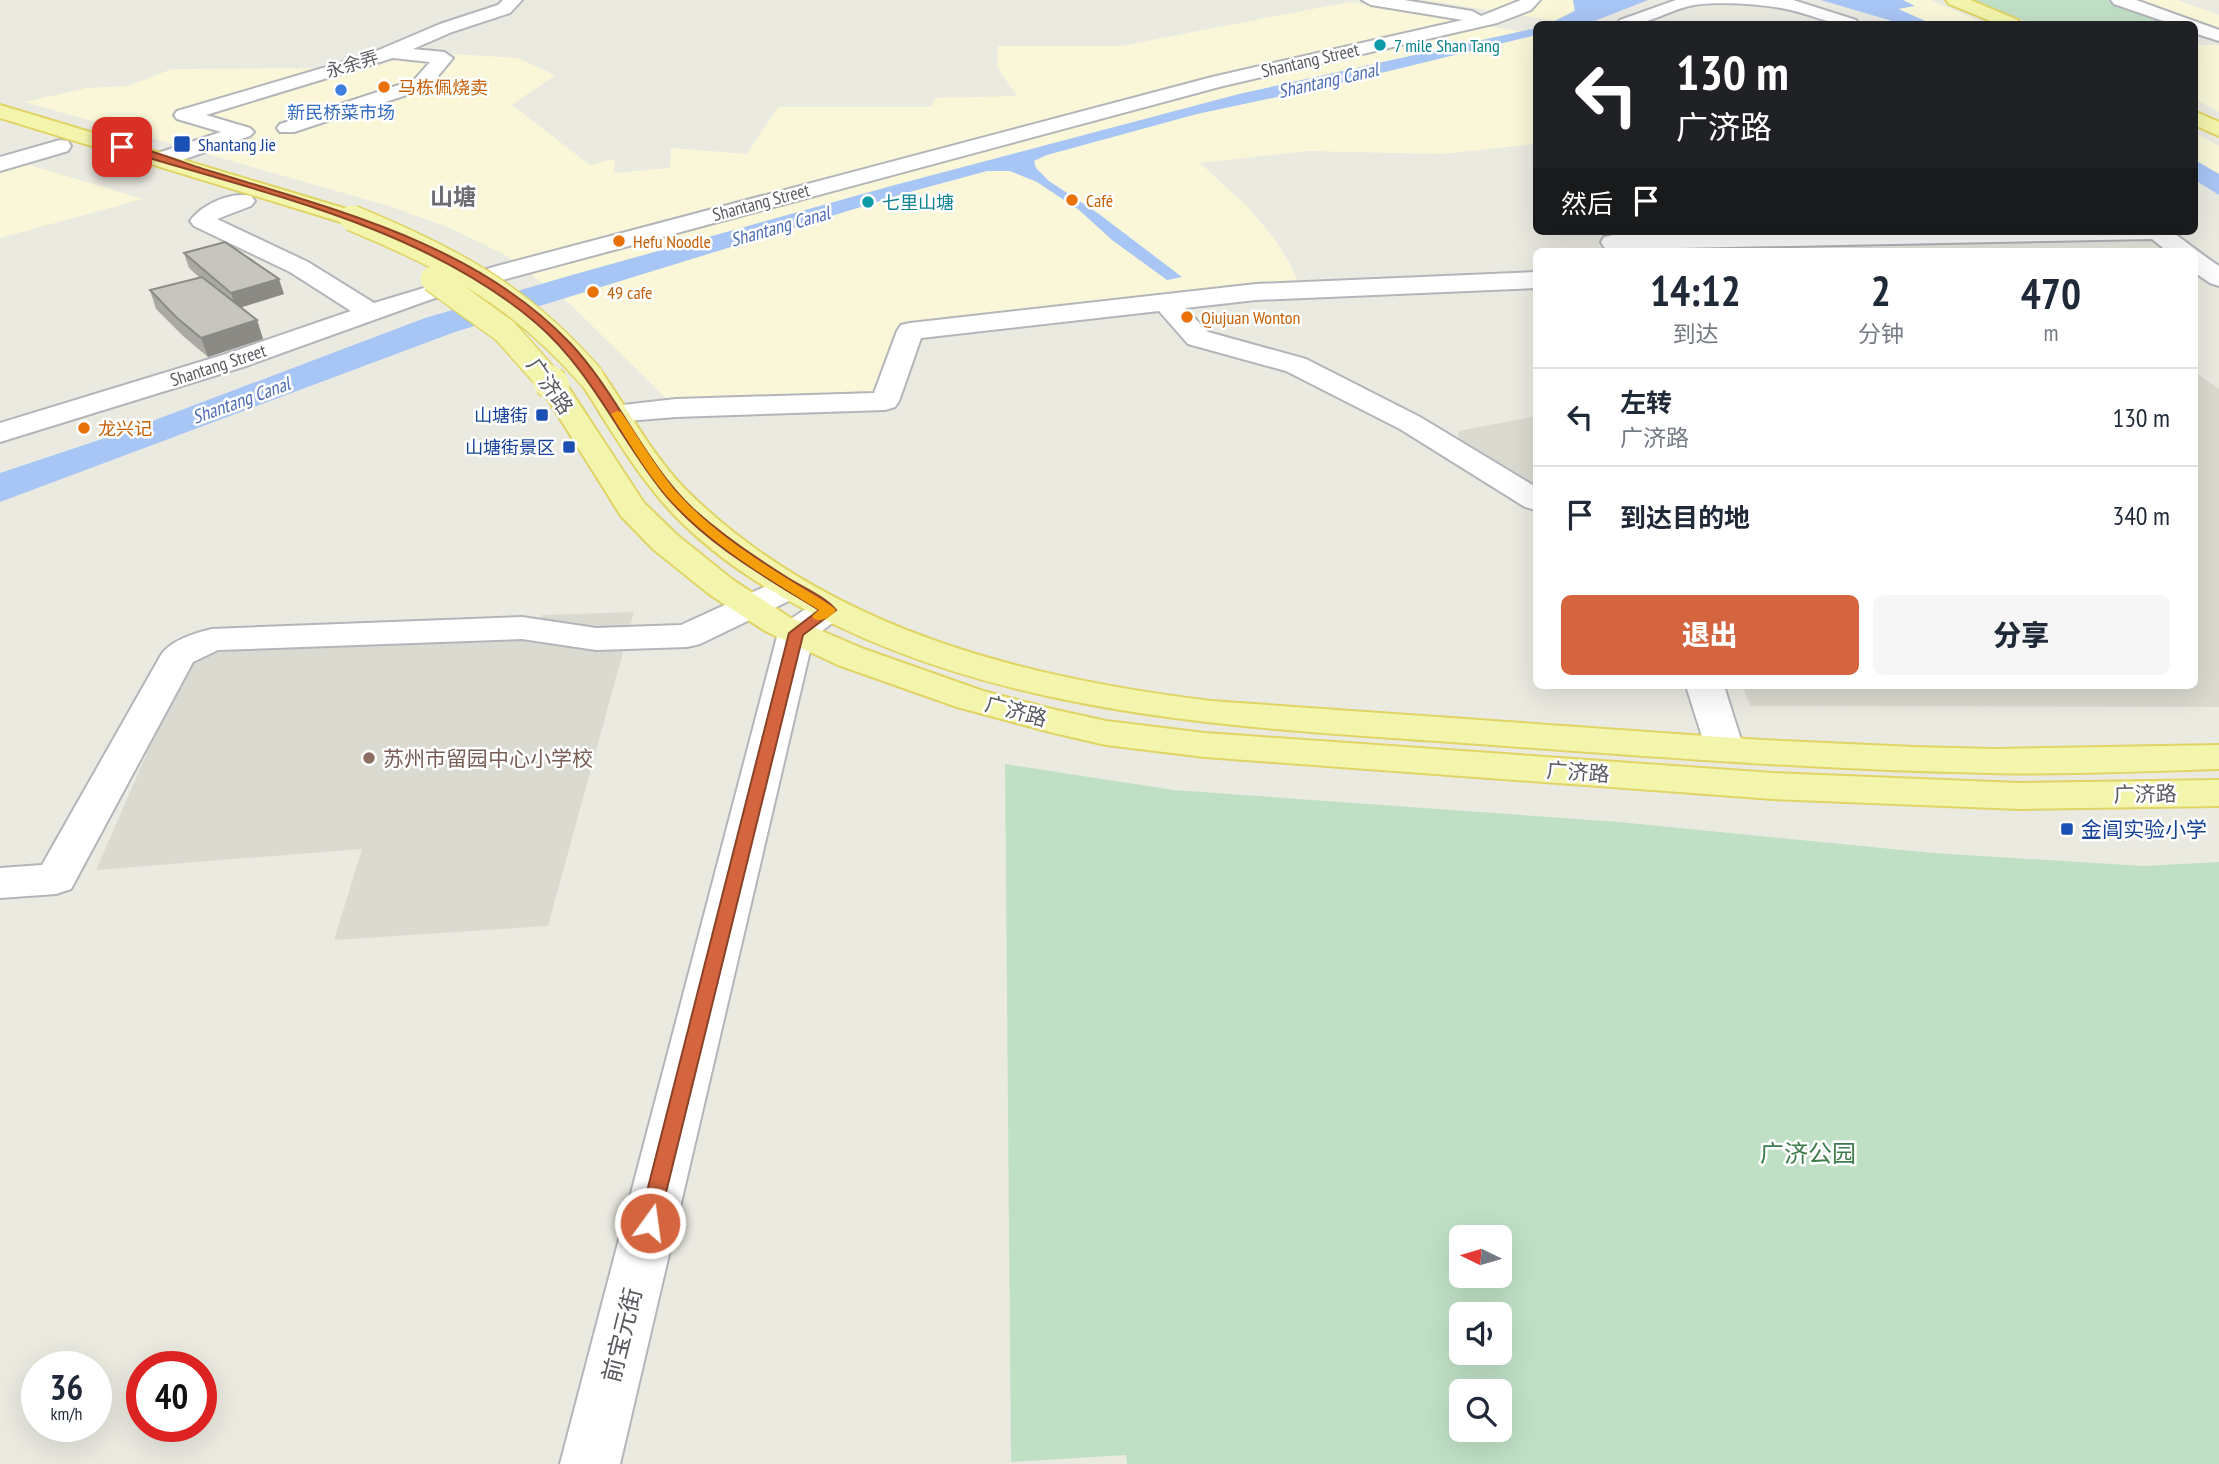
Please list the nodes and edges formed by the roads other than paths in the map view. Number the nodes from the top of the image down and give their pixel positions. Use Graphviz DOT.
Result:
graph roads {
  1 [pos="513,0"];
  2 [pos="1371,0"];
  3 [pos="1531,0"];
  4 [pos="1955,0"];
  5 [pos="2120,0"];
  6 [pos="1491,19"];
  7 [pos="1634,21"];
  8 [pos="1841,21"];
  9 [pos="2005,21"];
  10 [pos="2179,21"];
  11 [pos="1522,25"];
  12 [pos="2198,29"];
  13 [pos="2219,38"];
  14 [pos="2198,40"];
  15 [pos="390,52"];
  16 [pos="0,111"];
  17 [pos="2198,119"];
  18 [pos="0,127"];
  19 [pos="287,128"];
  20 [pos="2219,130"];
  21 [pos="60,146"];
  22 [pos="163,159"];
  23 [pos="0,164"];
  24 [pos="243,201"];
  25 [pos="1959,235"];
  26 [pos="2161,235"];
  27 [pos="1617,248"];
  28 [pos="2179,248"];
  29 [pos="2198,263"];
  30 [pos="2219,278"];
  31 [pos="1533,280"];
  32 [pos="1167,304"];
  33 [pos="371,312"];
  34 [pos="615,413"];
  35 [pos="0,433"];
  36 [pos="1533,498"];
  37 [pos="789,588"];
  38 [pos="751,607"];
  39 [pos="812,621"];
  40 [pos="1706,689"];
  41 [pos="1725,749"];
  42 [pos="2219,757"];
  43 [pos="2219,793"];
  44 [pos="0,883"];
  45 [pos="590,1464"];
  1 -- 15 [label="street, 永余弄"];
  2 -- 6 [label="street"];
  3 -- 6 [label="street, Shantang Street"];
  4 -- 9 [label="main road"];
  5 -- 10 [label="street"];
  6 -- 11 [label="street"];
  6 -- 33 [label="street, Shantang Street"];
  7 -- 8 [label="street"];
  12 -- 13 [label="street"];
  13 -- 14 [label="street"];
  15 -- 19 [label="street"];
  15 -- 22 [label="street, 永余弄"];
  16 -- 22 [label="main road, 广济路"];
  17 -- 20 [label="main road"];
  18 -- 21 [label="main road, 广济路"];
  21 -- 23 [label="street"];
  21 -- 24 [label="main road, 广济路"];
  22 -- 34 [label="main road, 广济路, bridge"];
  24 -- 33 [label="street"];
  24 -- 38 [label="main road, 广济路, bridge"];
  25 -- 27 [label="street"];
  26 -- 28 [label="street"];
  29 -- 30 [label="street"];
  31 -- 32 [label="street"];
  32 -- 34 [label="street"];
  32 -- 36 [label="street"];
  33 -- 35 [label="street, Shantang Street"];
  34 -- 37 [label="main road, 广济路"];
  37 -- 38 [label="street"];
  37 -- 39 [label="main road, 广济路"];
  38 -- 39 [label="main road, 广济路"];
  38 -- 44 [label="street"];
  39 -- 41 [label="main road, 广济路"];
  39 -- 43 [label="main road, 广济路"];
  39 -- 45 [label="street, 前宝元街"];
  40 -- 41 [label="street"];
  41 -- 42 [label="main road, 广济路"];
}
